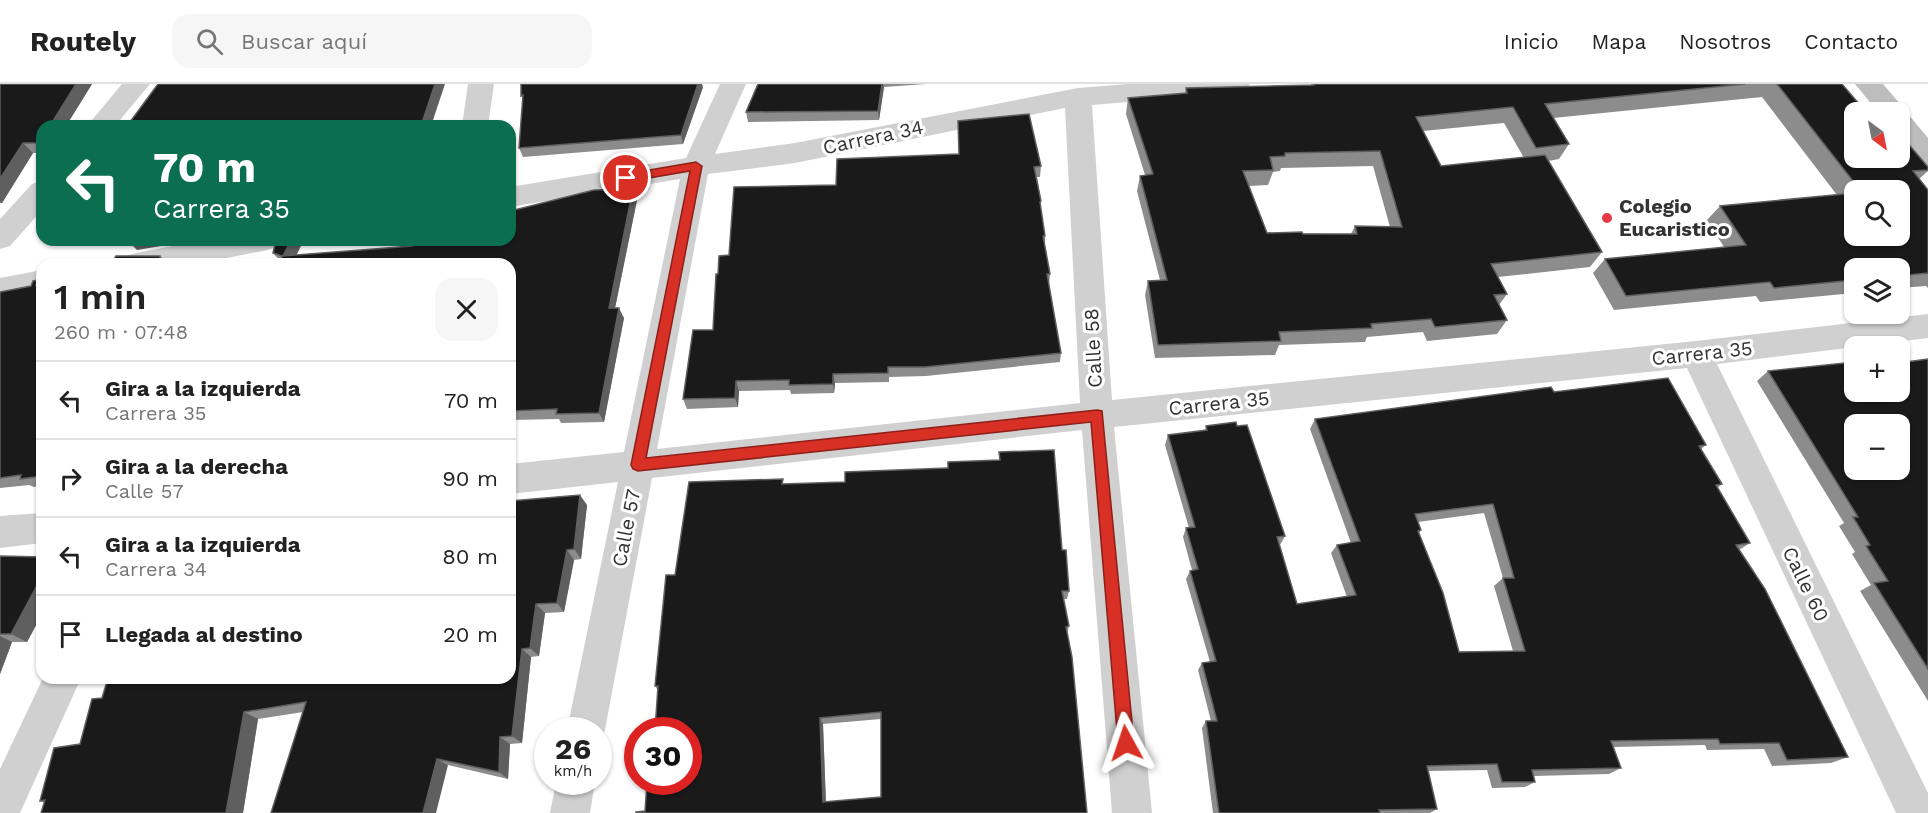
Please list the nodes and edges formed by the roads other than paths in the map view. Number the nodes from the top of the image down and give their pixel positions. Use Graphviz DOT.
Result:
graph roads {
  1 [pos="137,84"];
  2 [pos="481,84"];
  3 [pos="733,84"];
  4 [pos="1237,84"];
  5 [pos="1868,84"];
  6 [pos="1078,97"];
  7 [pos="1883,102"];
  8 [pos="105,120"];
  9 [pos="476,120"];
  10 [pos="1910,134"];
  11 [pos="1928,156"];
  12 [pos="696,166"];
  13 [pos="516,196"];
  14 [pos="36,198"];
  15 [pos="0,238"];
  16 [pos="256,248"];
  17 [pos="181,258"];
  18 [pos="36,283"];
  19 [pos="0,290"];
  20 [pos="1928,326"];
  21 [pos="1696,354"];
  22 [pos="1097,415"];
  23 [pos="638,465"];
  24 [pos="516,478"];
  25 [pos="36,529"];
  26 [pos="0,532"];
  27 [pos="59,684"];
  28 [pos="589,717"];
  29 [pos="573,795"];
  30 [pos="0,813"];
  31 [pos="570,813"];
  32 [pos="1132,813"];
  33 [pos="1917,813"];
  1 -- 8 [label="street"];
  2 -- 9 [label="street"];
  3 -- 12 [label="street, Calle 57"];
  4 -- 6 [label="street, Carrera 34"];
  5 -- 7 [label="street"];
  6 -- 12 [label="street, Carrera 34"];
  6 -- 22 [label="street, Calle 58"];
  10 -- 11 [label="street"];
  12 -- 13 [label="street, Carrera 34"];
  12 -- 23 [label="street, Calle 57"];
  14 -- 15 [label="street"];
  16 -- 17 [label="street"];
  18 -- 19 [label="street"];
  20 -- 21 [label="street, Carrera 35"];
  21 -- 22 [label="street, Carrera 35"];
  21 -- 33 [label="street, Calle 60"];
  22 -- 23 [label="street, Carrera 35"];
  22 -- 32 [label="street, Calle 58"];
  23 -- 24 [label="street, Carrera 35"];
  23 -- 28 [label="street, Calle 57"];
  25 -- 26 [label="street"];
  27 -- 30 [label="street"];
  29 -- 31 [label="street"];
}
